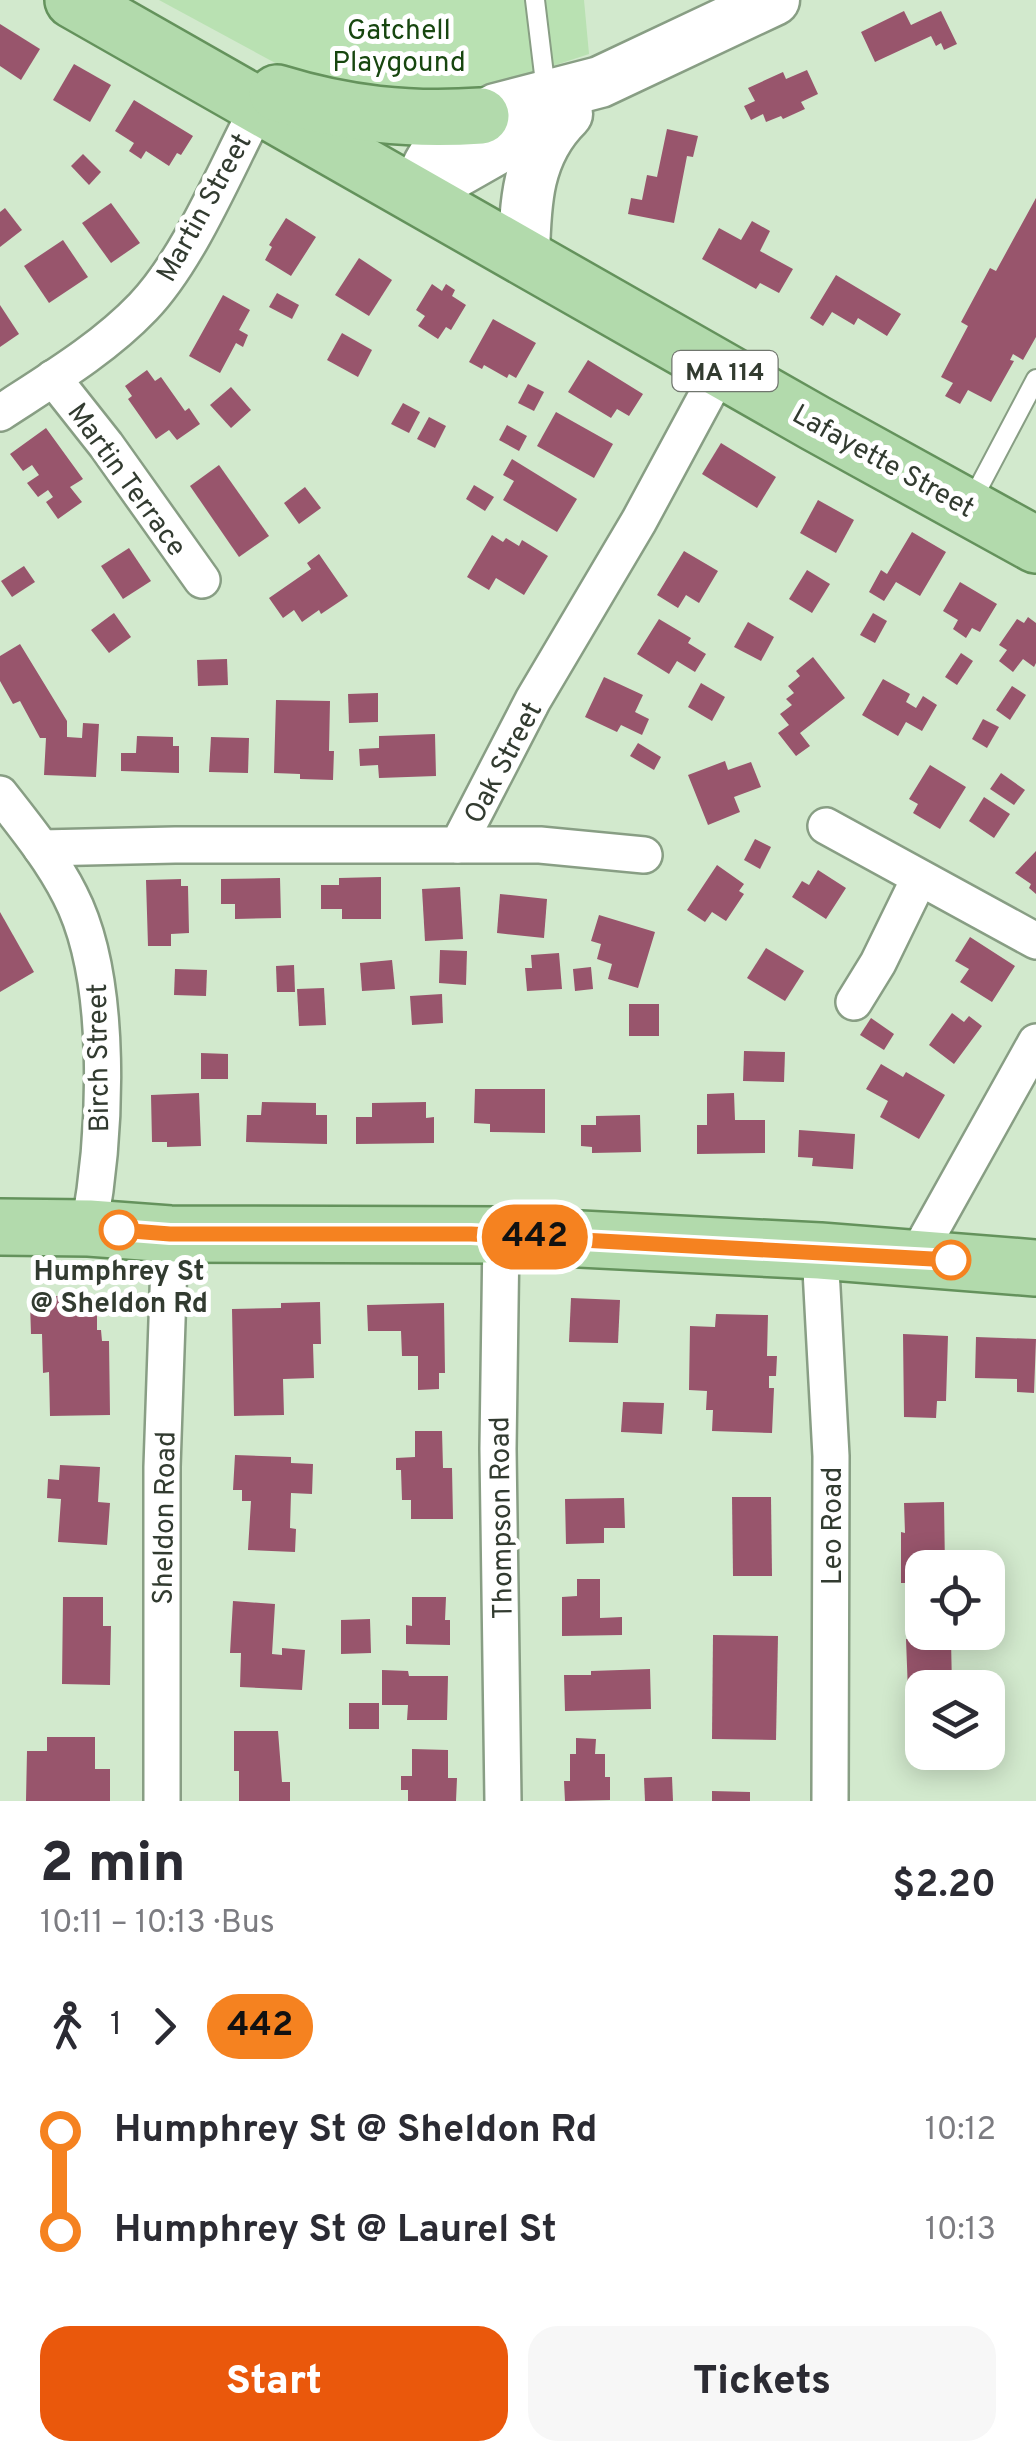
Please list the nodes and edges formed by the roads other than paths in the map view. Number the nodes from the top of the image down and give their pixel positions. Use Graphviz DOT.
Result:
graph roads {
  1 [pos="73,0"];
  2 [pos="535,0"];
  3 [pos="766,2"];
  4 [pos="183,60"];
  5 [pos="600,82"];
  6 [pos="546,96"];
  7 [pos="259,106"];
  8 [pos="481,116"];
  9 [pos="416,196"];
  10 [pos="524,256"];
  11 [pos="722,368"];
  12 [pos="53,378"];
  13 [pos="1036,379"];
  14 [pos="0,413"];
  15 [pos="968,507"];
  16 [pos="1036,545"];
  17 [pos="202,580"];
  18 [pos="0,794"];
  19 [pos="826,826"];
  20 [pos="458,845"];
  21 [pos="41,848"];
  22 [pos="644,855"];
  23 [pos="920,879"];
  24 [pos="1036,941"];
  25 [pos="854,1002"];
  26 [pos="1036,1042"];
  27 [pos="0,1227"];
  28 [pos="89,1228"];
  29 [pos="170,1234"];
  30 [pos="501,1235"];
  31 [pos="820,1251"];
  32 [pos="916,1257"];
  33 [pos="1036,1268"];
  34 [pos="162,1801"];
  35 [pos="502,1801"];
  36 [pos="830,1801"];
  1 -- 4 [label="main road, Lafayette Street / MA 114"];
  2 -- 6 [label="lane"];
  3 -- 5 [label="main road"];
  4 -- 7 [label="main road, Lafayette Street / MA 114"];
  4 -- 8 [label="main road"];
  5 -- 6 [label="main road"];
  5 -- 9 [label="main road"];
  5 -- 10 [label="main road"];
  6 -- 8 [label="main road"];
  7 -- 9 [label="main road, Lafayette Street / MA 114"];
  7 -- 12 [label="street, Martin Street"];
  8 -- 9 [label="main road"];
  9 -- 10 [label="main road, Lafayette Street / MA 114"];
  10 -- 11 [label="main road, Lafayette Street / MA 114"];
  11 -- 15 [label="main road, Lafayette Street / MA 114"];
  11 -- 20 [label="street, Oak Street"];
  12 -- 14 [label="street, Martin Street"];
  12 -- 17 [label="street, Martin Terrace"];
  13 -- 15 [label="lane"];
  15 -- 16 [label="main road, Lafayette Street / MA 114"];
  18 -- 21 [label="street, Birch Street"];
  19 -- 23 [label="street"];
  20 -- 21 [label="street, Oak Street"];
  20 -- 22 [label="street"];
  21 -- 28 [label="street, Birch Street"];
  23 -- 24 [label="street"];
  23 -- 25 [label="street"];
  26 -- 32 [label="street"];
  27 -- 28 [label="main road"];
  28 -- 29 [label="main road"];
  29 -- 30 [label="main road"];
  29 -- 34 [label="street, Sheldon Road"];
  30 -- 31 [label="main road"];
  30 -- 35 [label="street, Thompson Road"];
  31 -- 32 [label="main road"];
  31 -- 36 [label="street, Leo Road"];
  32 -- 33 [label="main road"];
}
